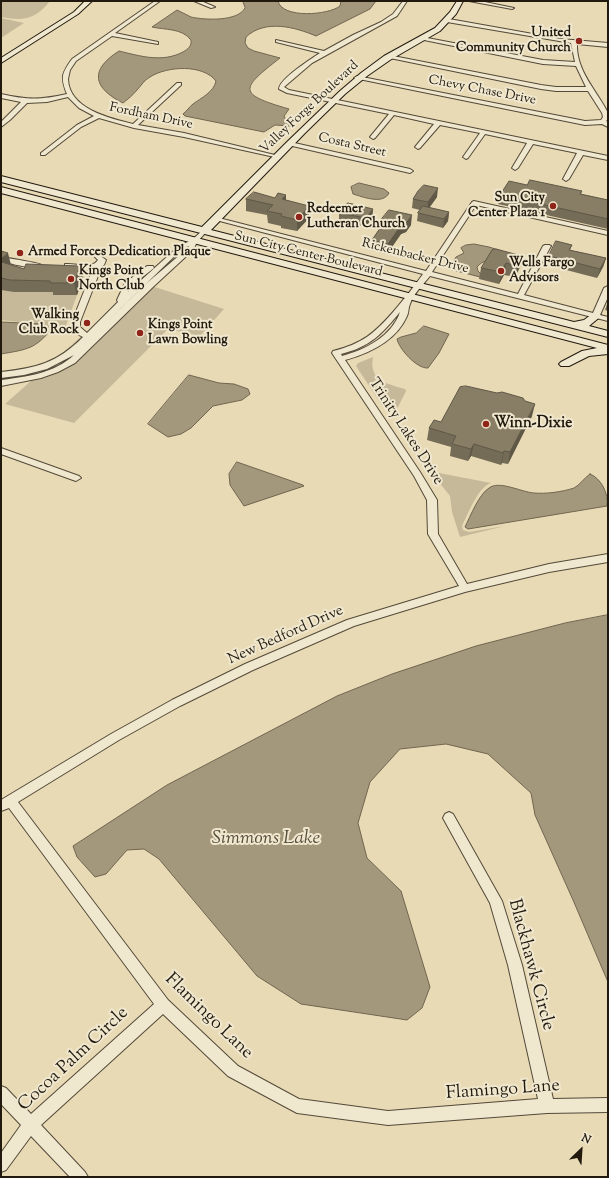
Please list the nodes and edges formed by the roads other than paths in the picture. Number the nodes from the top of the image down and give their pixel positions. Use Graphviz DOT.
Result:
graph roads {
  1 [pos="89,1"];
  2 [pos="158,1"];
  3 [pos="196,1"];
  4 [pos="405,1"];
  5 [pos="460,1"];
  6 [pos="470,1"];
  7 [pos="213,7"];
  8 [pos="512,8"];
  9 [pos="448,21"];
  10 [pos="110,34"];
  11 [pos="422,39"];
  12 [pos="278,40"];
  13 [pos="574,42"];
  14 [pos="156,43"];
  15 [pos="608,45"];
  16 [pos="325,53"];
  17 [pos="388,57"];
  18 [pos="1,61"];
  19 [pos="578,64"];
  20 [pos="357,78"];
  21 [pos="179,84"];
  22 [pos="589,89"];
  23 [pos="70,95"];
  24 [pos="1,96"];
  25 [pos="25,101"];
  26 [pos="333,101"];
  27 [pos="393,113"];
  28 [pos="98,116"];
  29 [pos="439,122"];
  30 [pos="606,124"];
  31 [pos="1,125"];
  32 [pos="134,126"];
  33 [pos="484,132"];
  34 [pos="373,137"];
  35 [pos="531,142"];
  36 [pos="290,144"];
  37 [pos="418,147"];
  38 [pos="581,152"];
  39 [pos="43,154"];
  40 [pos="277,157"];
  41 [pos="466,157"];
  42 [pos="608,158"];
  43 [pos="514,168"];
  44 [pos="410,171"];
  45 [pos="1,179"];
  46 [pos="566,179"];
  47 [pos="1,190"];
  48 [pos="215,219"];
  49 [pos="204,231"];
  50 [pos="608,234"];
  51 [pos="194,240"];
  52 [pos="547,246"];
  53 [pos="98,256"];
  54 [pos="1,259"];
  55 [pos="46,266"];
  56 [pos="62,266"];
  57 [pos="92,269"];
  58 [pos="428,273"];
  59 [pos="418,286"];
  60 [pos="608,288"];
  61 [pos="520,296"];
  62 [pos="408,300"];
  63 [pos="608,319"];
  64 [pos="593,322"];
  65 [pos="608,334"];
  66 [pos="92,338"];
  67 [pos="573,344"];
  68 [pos="608,350"];
  69 [pos="565,364"];
  70 [pos="1,375"];
  71 [pos="1,383"];
  72 [pos="1,451"];
  73 [pos="76,478"];
  74 [pos="608,558"];
  75 [pos="465,588"];
  76 [pos="5,803"];
  77 [pos="449,818"];
  78 [pos="162,1005"];
  79 [pos="1,1092"];
  80 [pos="608,1105"];
  81 [pos="547,1106"];
  82 [pos="31,1124"];
  83 [pos="1,1165"];
  84 [pos="80,1177"];
  1 -- 18 [label="main road"];
  2 -- 10 [label="street"];
  3 -- 7 [label="street"];
  4 -- 16 [label="street"];
  5 -- 9 [label="main road, Valley Forge Boulevard"];
  6 -- 8 [label="street"];
  9 -- 11 [label="main road, Valley Forge Boulevard"];
  9 -- 13 [label="street"];
  10 -- 14 [label="street"];
  10 -- 23 [label="street"];
  11 -- 17 [label="main road, Valley Forge Boulevard"];
  11 -- 19 [label="street"];
  12 -- 16 [label="street"];
  13 -- 15 [label="street"];
  13 -- 19 [label="street, Chevy Chase Drive"];
  16 -- 26 [label="street"];
  17 -- 20 [label="main road, Valley Forge Boulevard"];
  17 -- 22 [label="street"];
  19 -- 22 [label="street, Chevy Chase Drive"];
  20 -- 26 [label="main road, Valley Forge Boulevard"];
  20 -- 30 [label="street, Chevy Chase Drive"];
  21 -- 32 [label="street"];
  22 -- 30 [label="street, Chevy Chase Drive"];
  23 -- 25 [label="street"];
  23 -- 28 [label="street, Fordham Drive"];
  24 -- 25 [label="street"];
  25 -- 31 [label="street"];
  26 -- 27 [label="street"];
  26 -- 36 [label="main road, Valley Forge Boulevard"];
  27 -- 29 [label="street"];
  27 -- 34 [label="street"];
  28 -- 32 [label="street, Fordham Drive"];
  28 -- 39 [label="street"];
  29 -- 33 [label="street"];
  29 -- 37 [label="street"];
  32 -- 40 [label="street, Fordham Drive"];
  33 -- 35 [label="street"];
  33 -- 41 [label="street"];
  35 -- 38 [label="street"];
  35 -- 43 [label="street"];
  36 -- 40 [label="main road, Valley Forge Boulevard"];
  36 -- 44 [label="street, Costa Street"];
  38 -- 42 [label="street"];
  38 -- 46 [label="street"];
  40 -- 48 [label="main road, Valley Forge Boulevard"];
  45 -- 49 [label="main road, Sun City Center Boulevard"];
  47 -- 51 [label="main road, Sun City Center Boulevard"];
  48 -- 49 [label="main road, Valley Forge Boulevard"];
  48 -- 58 [label="street, Rickenbacker Drive"];
  49 -- 51 [label="street"];
  49 -- 59 [label="main road, Sun City Center Boulevard"];
  50 -- 58 [label="street, Trinity Lakes Drive"];
  51 -- 62 [label="main road, Sun City Center Boulevard"];
  51 -- 66 [label="street"];
  51 -- 66 [label="street"];
  52 -- 61 [label="street"];
  53 -- 57 [label="street"];
  54 -- 55 [label="street"];
  56 -- 57 [label="street"];
  57 -- 66 [label="street"];
  58 -- 59 [label="street, Trinity Lakes Drive"];
  58 -- 61 [label="street, Rickenbacker Drive"];
  59 -- 62 [label="street, Trinity Lakes Drive"];
  59 -- 64 [label="main road, Sun City Center Boulevard"];
  60 -- 64 [label="street"];
  61 -- 64 [label="street, Rickenbacker Drive"];
  62 -- 67 [label="main road, Sun City Center Boulevard"];
  62 -- 75 [label="street, Trinity Lakes Drive"];
  63 -- 64 [label="street, Rickenbacker Drive"];
  64 -- 65 [label="main road"];
  64 -- 67 [label="main road"];
  66 -- 70 [label="street"];
  66 -- 71 [label="street"];
  67 -- 68 [label="main road"];
  68 -- 69 [label="main road"];
  72 -- 73 [label="street"];
  74 -- 75 [label="street, New Bedford Drive"];
  75 -- 76 [label="street, New Bedford Drive"];
  76 -- 78 [label="street, Flamingo Lane"];
  77 -- 81 [label="street, Blackhawk Circle"];
  78 -- 81 [label="street, Flamingo Lane"];
  78 -- 82 [label="street, Cocoa Palm Circle"];
  79 -- 82 [label="street"];
  80 -- 81 [label="street, Flamingo Lane"];
  82 -- 83 [label="street, Cocoa Palm Circle"];
  82 -- 84 [label="street"];
}
